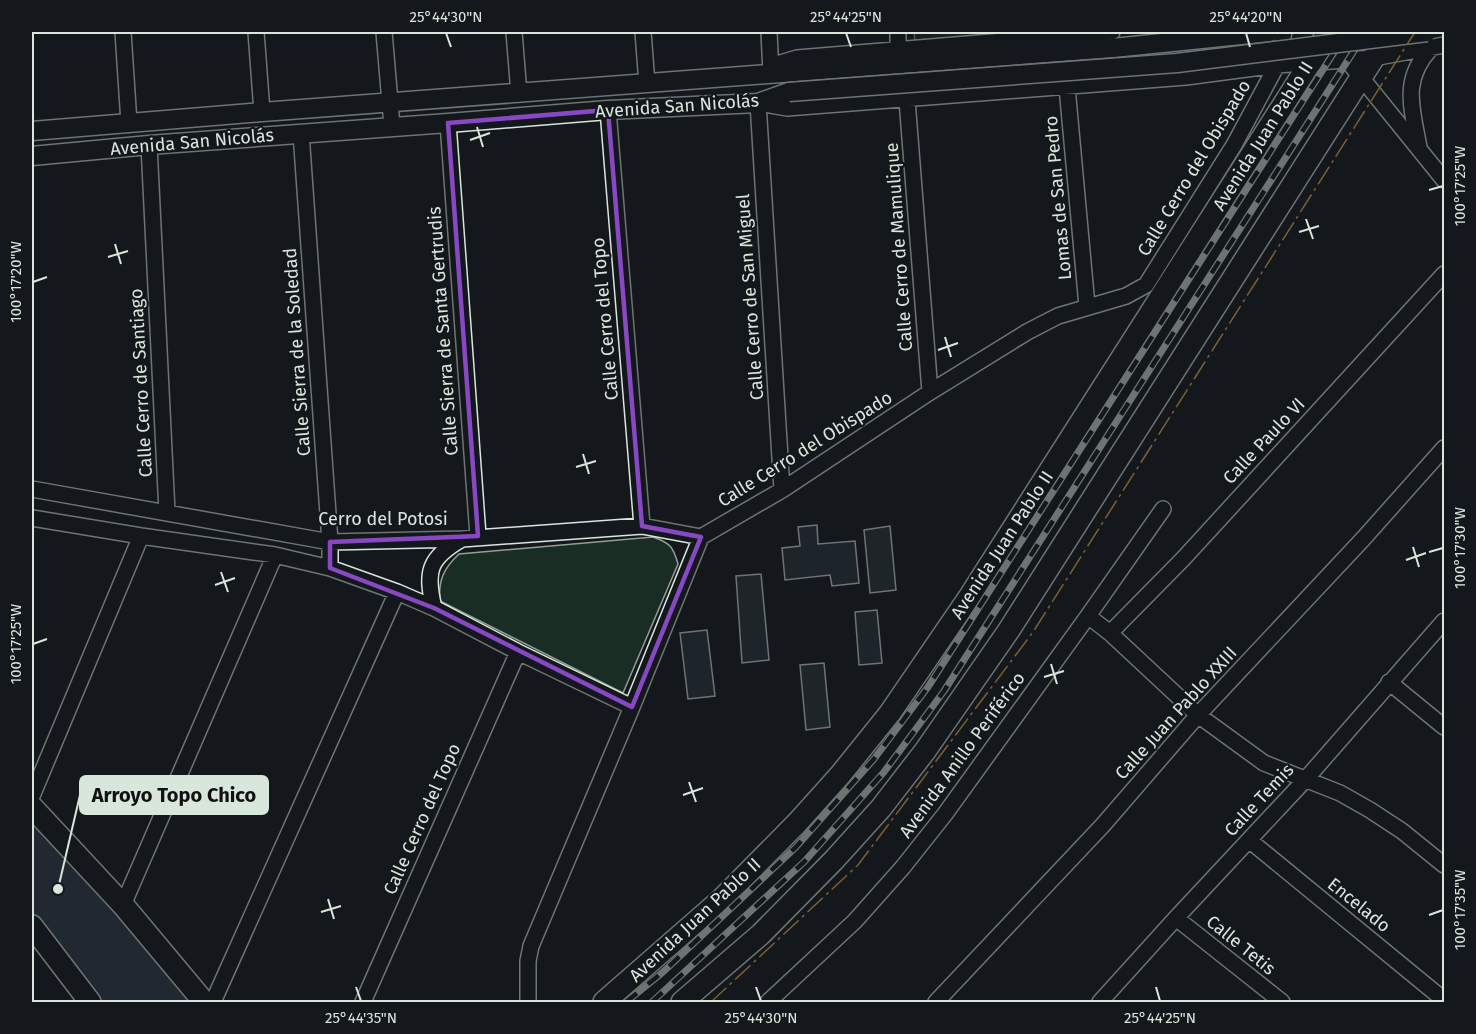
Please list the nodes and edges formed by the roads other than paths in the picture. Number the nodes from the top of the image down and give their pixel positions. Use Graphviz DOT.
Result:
graph roads {
  1 [pos="123,32"];
  2 [pos="256,32"];
  3 [pos="384,32"];
  4 [pos="514,32"];
  5 [pos="643,32"];
  6 [pos="769,32"];
  7 [pos="897,32"];
  8 [pos="1112,32"];
  9 [pos="1270,32"];
  10 [pos="1284,32"];
  11 [pos="1328,32"];
  12 [pos="1340,32"];
  13 [pos="1390,32"];
  14 [pos="1437,32"];
  15 [pos="1437,42"];
  16 [pos="898,50"];
  17 [pos="1373,58"];
  18 [pos="1347,60"];
  19 [pos="1310,63"];
  20 [pos="1277,65"];
  21 [pos="771,74"];
  22 [pos="1360,78"];
  23 [pos="647,84"];
  24 [pos="1067,87"];
  25 [pos="519,94"];
  26 [pos="908,100"];
  27 [pos="758,103"];
  28 [pos="389,104"];
  29 [pos="608,110"];
  30 [pos="262,112"];
  31 [pos="32,122"];
  32 [pos="129,123"];
  33 [pos="448,123"];
  34 [pos="392,126"];
  35 [pos="56,129"];
  36 [pos="32,131"];
  37 [pos="301,134"];
  38 [pos="149,145"];
  39 [pos="1420,150"];
  40 [pos="58,153"];
  41 [pos="32,156"];
  42 [pos="32,167"];
  43 [pos="1444,180"];
  44 [pos="1444,274"];
  45 [pos="1087,306"];
  46 [pos="930,392"];
  47 [pos="1444,448"];
  48 [pos="32,489"];
  49 [pos="782,490"];
  50 [pos="1163,509"];
  51 [pos="167,512"];
  52 [pos="32,518"];
  53 [pos="642,526"];
  54 [pos="141,536"];
  55 [pos="478,536"];
  56 [pos="701,537"];
  57 [pos="462,539"];
  58 [pos="330,542"];
  59 [pos="275,555"];
  60 [pos="330,568"];
  61 [pos="397,592"];
  62 [pos="434,608"];
  63 [pos="1088,616"];
  64 [pos="1444,621"];
  65 [pos="1110,633"];
  66 [pos="518,652"];
  67 [pos="1389,682"];
  68 [pos="632,707"];
  69 [pos="1197,715"];
  70 [pos="1444,727"];
  71 [pos="1305,780"];
  72 [pos="32,796"];
  73 [pos="32,807"];
  74 [pos="1249,840"];
  75 [pos="1444,865"];
  76 [pos="123,905"];
  77 [pos="1176,918"];
  78 [pos="32,926"];
  79 [pos="1108,1000"];
  80 [pos="1444,1000"];
  81 [pos="90,1002"];
  82 [pos="204,1002"];
  83 [pos="213,1002"];
  84 [pos="363,1002"];
  85 [pos="528,1002"];
  86 [pos="604,1002"];
  87 [pos="682,1002"];
  88 [pos="768,1002"];
  89 [pos="936,1002"];
  90 [pos="1282,1002"];
  1 -- 32 [label="street"];
  2 -- 30 [label="street"];
  3 -- 28 [label="street"];
  4 -- 25 [label="street"];
  5 -- 23 [label="street"];
  6 -- 21 [label="street"];
  7 -- 16 [label="street"];
  8 -- 16 [label="street"];
  9 -- 21 [label="street, Avenida San Nicolás"];
  10 -- 20 [label="street, Calle Cerro del Obispado"];
  11 -- 19 [label="main road, Avenida Juan Pablo II"];
  12 -- 18 [label="street"];
  13 -- 17 [label="main road"];
  14 -- 15 [label="street"];
  15 -- 17 [label="street"];
  15 -- 27 [label="street, Avenida San Nicolás, bridge"];
  15 -- 39 [label="street"];
  16 -- 21 [label="street"];
  17 -- 18 [label="street"];
  17 -- 22 [label="main road"];
  18 -- 19 [label="street"];
  18 -- 22 [label="street"];
  19 -- 20 [label="street"];
  19 -- 86 [label="main road, Avenida Juan Pablo II"];
  20 -- 24 [label="street"];
  20 -- 45 [label="street, Calle Cerro del Obispado"];
  21 -- 23 [label="street, Avenida San Nicolás"];
  22 -- 39 [label="street"];
  22 -- 87 [label="main road"];
  23 -- 25 [label="street, Avenida San Nicolás"];
  24 -- 26 [label="street"];
  24 -- 45 [label="street, Lomas de San Pedro"];
  25 -- 28 [label="street, Avenida San Nicolás"];
  26 -- 27 [label="street"];
  26 -- 46 [label="street, Calle Cerro de Mamulique"];
  27 -- 29 [label="street, Avenida San Nicolás"];
  27 -- 49 [label="street, Calle Cerro de San Miguel"];
  28 -- 30 [label="street, Avenida San Nicolás"];
  28 -- 34 [label="street"];
  29 -- 33 [label="street, Avenida San Nicolás"];
  29 -- 53 [label="street, Calle Cerro del Topo"];
  30 -- 32 [label="street, Avenida San Nicolás"];
  31 -- 35 [label="street"];
  32 -- 35 [label="street, Avenida San Nicolás"];
  33 -- 34 [label="street, Avenida San Nicolás"];
  33 -- 55 [label="street, Calle Sierra de Santa Gertrudis"];
  34 -- 37 [label="street, Avenida San Nicolás"];
  35 -- 36 [label="street, Avenida San Nicolás"];
  37 -- 38 [label="street, Avenida San Nicolás"];
  37 -- 58 [label="street, Calle Sierra de la Soledad"];
  38 -- 40 [label="street, Avenida San Nicolás"];
  38 -- 51 [label="street, Calle Cerro de Santiago"];
  39 -- 43 [label="street"];
  40 -- 41 [label="street, Avenida San Nicolás"];
  40 -- 42 [label="street"];
  44 -- 65 [label="street, Calle Paulo VI"];
  45 -- 46 [label="street, Calle Cerro del Obispado"];
  46 -- 49 [label="street, Calle Cerro del Obispado"];
  47 -- 69 [label="street, Calle Juan Pablo XXIII"];
  48 -- 51 [label="street, Cerro del Potosi"];
  49 -- 56 [label="street, Calle Cerro del Obispado"];
  50 -- 63 [label="street, Avenida Anillo Periférico"];
  51 -- 58 [label="street, Cerro del Potosi"];
  52 -- 54 [label="street"];
  53 -- 55 [label="street, Cerro del Potosi"];
  53 -- 56 [label="street, Cerro del Potosi"];
  54 -- 59 [label="street"];
  54 -- 72 [label="street"];
  55 -- 57 [label="street, Cerro del Potosi"];
  56 -- 68 [label="street"];
  57 -- 58 [label="street, Cerro del Potosi"];
  57 -- 62 [label="street"];
  58 -- 60 [label="street, Calle Sierra de la Soledad"];
  59 -- 60 [label="street"];
  59 -- 76 [label="street"];
  60 -- 61 [label="street"];
  61 -- 62 [label="street"];
  61 -- 83 [label="street"];
  62 -- 66 [label="street"];
  63 -- 65 [label="street"];
  63 -- 88 [label="street, Avenida Anillo Periférico"];
  64 -- 67 [label="street, Calle Temis"];
  65 -- 69 [label="street"];
  66 -- 68 [label="street"];
  66 -- 84 [label="street, Calle Cerro del Topo"];
  67 -- 70 [label="street"];
  67 -- 71 [label="street, Calle Temis"];
  68 -- 85 [label="street"];
  69 -- 71 [label="street"];
  69 -- 89 [label="street, Calle Juan Pablo XXIII"];
  71 -- 74 [label="street, Calle Temis"];
  71 -- 75 [label="street"];
  73 -- 76 [label="main road"];
  74 -- 77 [label="street, Calle Temis"];
  74 -- 80 [label="street, Encelado"];
  76 -- 82 [label="main road"];
  77 -- 79 [label="street, Calle Temis"];
  77 -- 90 [label="street, Calle Tetis"];
  78 -- 81 [label="main road"];
}
